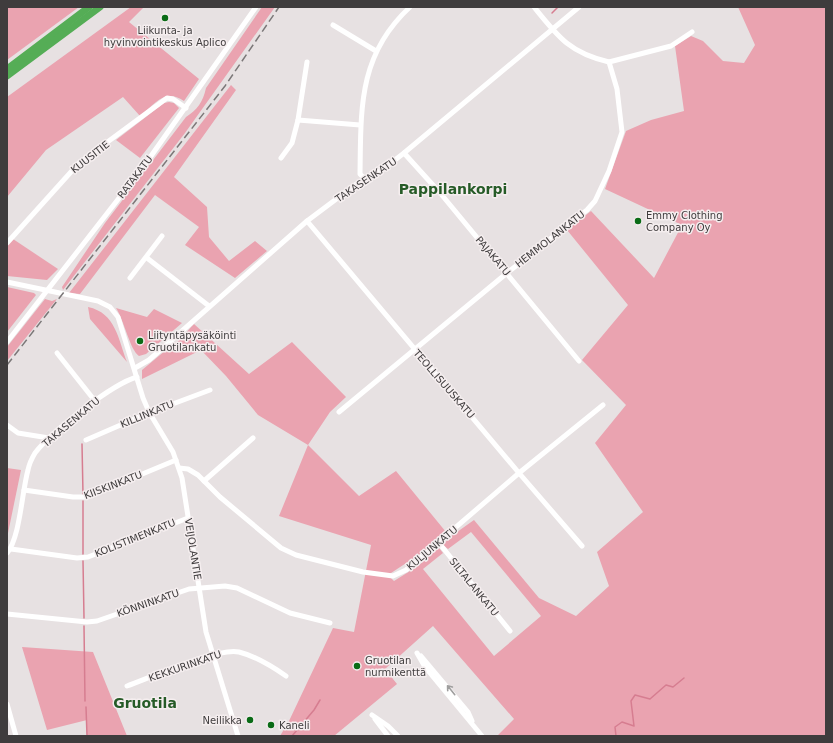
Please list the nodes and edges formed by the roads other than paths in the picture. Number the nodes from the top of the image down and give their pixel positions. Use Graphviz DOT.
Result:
graph roads {
  1 [pos="89,7"];
  2 [pos="100,7"];
  3 [pos="256,7"];
  4 [pos="410,7"];
  5 [pos="534,7"];
  6 [pos="579,7"];
  7 [pos="333,25"];
  8 [pos="551,29"];
  9 [pos="692,32"];
  10 [pos="376,52"];
  11 [pos="307,62"];
  12 [pos="609,62"];
  13 [pos="7,69"];
  14 [pos="7,76"];
  15 [pos="186,108"];
  16 [pos="298,120"];
  17 [pos="360,125"];
  18 [pos="404,153"];
  19 [pos="281,158"];
  20 [pos="364,178"];
  21 [pos="307,221"];
  22 [pos="162,236"];
  23 [pos="7,243"];
  24 [pos="146,258"];
  25 [pos="507,273"];
  26 [pos="130,278"];
  27 [pos="7,282"];
  28 [pos="47,290"];
  29 [pos="209,306"];
  30 [pos="7,342"];
  31 [pos="414,349"];
  32 [pos="57,353"];
  33 [pos="579,361"];
  34 [pos="135,368"];
  35 [pos="137,377"];
  36 [pos="210,390"];
  37 [pos="95,401"];
  38 [pos="603,405"];
  39 [pos="149,412"];
  40 [pos="339,412"];
  41 [pos="7,425"];
  42 [pos="49,438"];
  43 [pos="253,438"];
  44 [pos="86,440"];
  45 [pos="176,460"];
  46 [pos="179,468"];
  47 [pos="519,473"];
  48 [pos="204,481"];
  49 [pos="24,490"];
  50 [pos="188,518"];
  51 [pos="439,543"];
  52 [pos="582,546"];
  53 [pos="9,551"];
  54 [pos="199,589"];
  55 [pos="7,614"];
  56 [pos="330,623"];
  57 [pos="510,631"];
  58 [pos="212,655"];
  59 [pos="286,676"];
  60 [pos="127,686"];
  61 [pos="7,704"];
  62 [pos="9,718"];
  63 [pos="472,722"];
  64 [pos="16,736"];
  65 [pos="238,736"];
  66 [pos="388,736"];
  67 [pos="398,736"];
  68 [pos="482,736"];
  1 -- 13 [label="highway"];
  2 -- 14 [label="highway"];
  3 -- 15 [label="street, RATAKATU"];
  4 -- 10 [label="street"];
  5 -- 8 [label="street"];
  6 -- 8 [label="street, TAKASENKATU"];
  7 -- 10 [label="street"];
  8 -- 12 [label="street"];
  8 -- 18 [label="street, TAKASENKATU"];
  9 -- 12 [label="street"];
  10 -- 17 [label="street"];
  11 -- 16 [label="street"];
  12 -- 25 [label="street, HEMMOLANKATU"];
  15 -- 23 [label="street, KUUSITIE"];
  15 -- 28 [label="street, RATAKATU"];
  16 -- 17 [label="street"];
  16 -- 19 [label="street"];
  17 -- 20 [label="street"];
  18 -- 20 [label="street, TAKASENKATU"];
  18 -- 25 [label="street, PAJAKATU"];
  20 -- 21 [label="street, TAKASENKATU"];
  21 -- 29 [label="street, TAKASENKATU"];
  21 -- 31 [label="street, TEOLLISUUSKATU"];
  22 -- 24 [label="street"];
  24 -- 26 [label="street"];
  24 -- 29 [label="street"];
  25 -- 31 [label="street, HEMMOLANKATU"];
  25 -- 33 [label="street, PAJAKATU"];
  27 -- 28 [label="street, VEIJOLANTIE"];
  28 -- 30 [label="street, RATAKATU"];
  28 -- 34 [label="street, VEIJOLANTIE"];
  29 -- 34 [label="street, TAKASENKATU"];
  31 -- 40 [label="street, HEMMOLANKATU"];
  31 -- 47 [label="street, TEOLLISUUSKATU"];
  32 -- 37 [label="street"];
  34 -- 35 [label="street, VEIJOLANTIE"];
  35 -- 37 [label="street, TAKASENKATU"];
  35 -- 39 [label="street, VEIJOLANTIE"];
  36 -- 39 [label="street, KILLINKATU"];
  37 -- 42 [label="street, TAKASENKATU"];
  38 -- 47 [label="street, KULJUNKATU"];
  39 -- 44 [label="street, KILLINKATU"];
  39 -- 45 [label="street, VEIJOLANTIE"];
  41 -- 42 [label="street"];
  42 -- 49 [label="street, TAKASENKATU"];
  43 -- 48 [label="street"];
  45 -- 46 [label="street, VEIJOLANTIE"];
  45 -- 49 [label="street, KIISKINKATU"];
  46 -- 48 [label="street, KULJUNKATU"];
  46 -- 50 [label="street, VEIJOLANTIE"];
  47 -- 51 [label="street, KULJUNKATU"];
  47 -- 52 [label="street, TEOLLISUUSKATU"];
  48 -- 51 [label="street, KULJUNKATU"];
  49 -- 53 [label="street, TAKASENKATU"];
  50 -- 53 [label="street, KOLISTIMENKATU"];
  50 -- 54 [label="street, VEIJOLANTIE"];
  51 -- 57 [label="street, SILTALANKATU"];
  54 -- 55 [label="street, KÖNNINKATU"];
  54 -- 56 [label="street, KÖNNINKATU"];
  54 -- 58 [label="street, VEIJOLANTIE"];
  58 -- 59 [label="street, KEKKURINKATU"];
  58 -- 60 [label="street, KEKKURINKATU"];
  58 -- 65 [label="street, VEIJOLANTIE"];
  61 -- 62 [label="street"];
  62 -- 64 [label="street"];
  63 -- 63 [label="street, one-way"];
  63 -- 68 [label="street"];
  66 -- 67 [label="street"];
}
